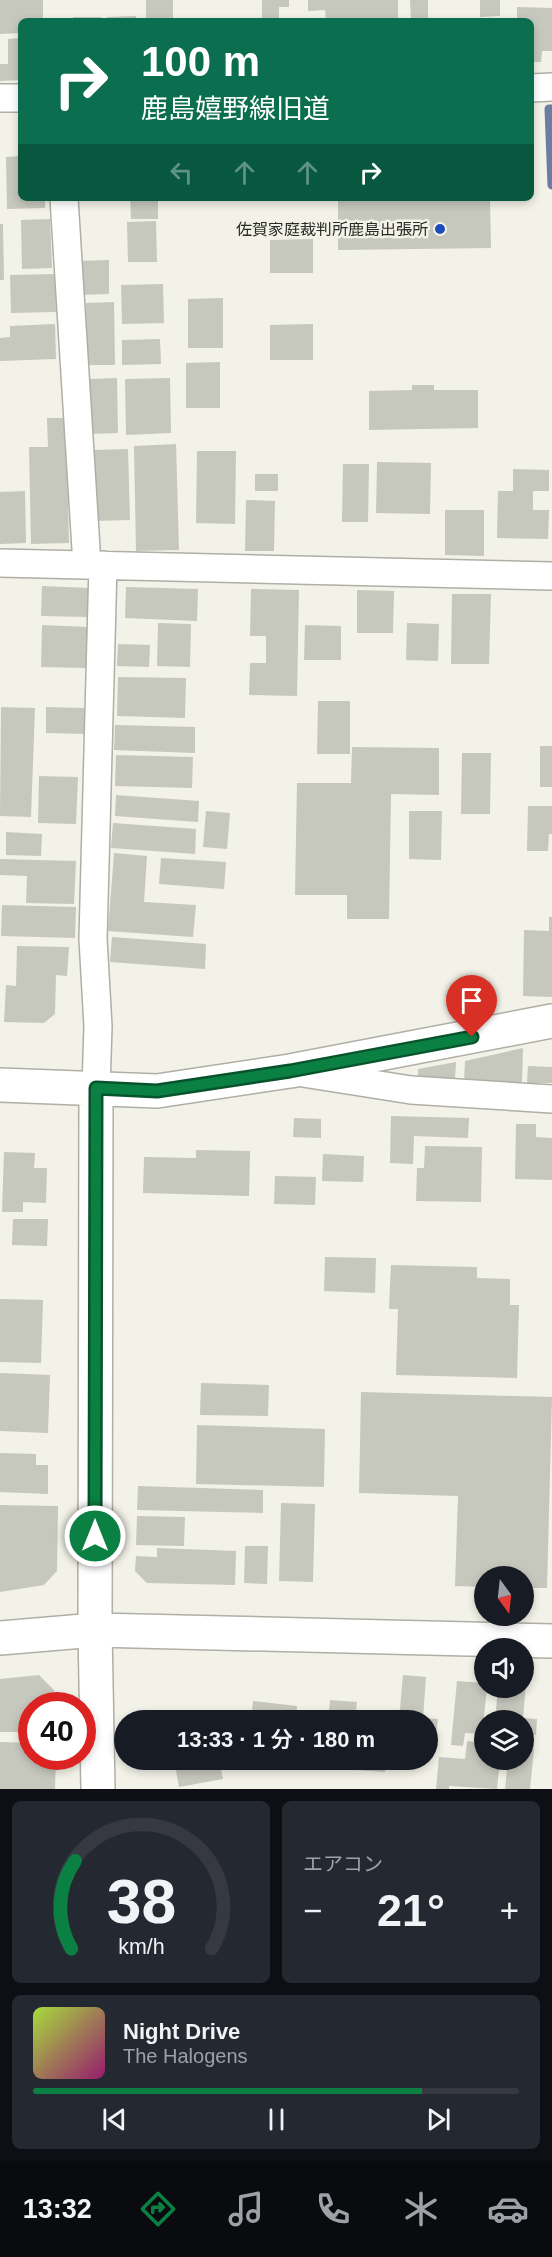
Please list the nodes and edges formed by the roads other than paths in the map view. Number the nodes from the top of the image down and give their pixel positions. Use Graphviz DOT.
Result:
graph roads {
  1 [pos="552,87"];
  2 [pos="534,88"];
  3 [pos="0,98"];
  4 [pos="18,98"];
  5 [pos="64,201"];
  6 [pos="0,563"];
  7 [pos="95,565"];
  8 [pos="552,576"];
  9 [pos="552,1021"];
  10 [pos="290,1071"];
  11 [pos="0,1085"];
  12 [pos="96,1088"];
  13 [pos="552,1099"];
  14 [pos="95,1630"];
  15 [pos="0,1638"];
  16 [pos="552,1641"];
  17 [pos="98,1789"];
  1 -- 2 [label="street"];
  3 -- 4 [label="street"];
  5 -- 7 [label="street"];
  6 -- 7 [label="street"];
  7 -- 8 [label="street"];
  7 -- 12 [label="street"];
  9 -- 10 [label="street"];
  10 -- 12 [label="street"];
  10 -- 13 [label="street"];
  11 -- 12 [label="street"];
  12 -- 14 [label="street"];
  14 -- 15 [label="street"];
  14 -- 16 [label="street"];
  14 -- 17 [label="street"];
}
